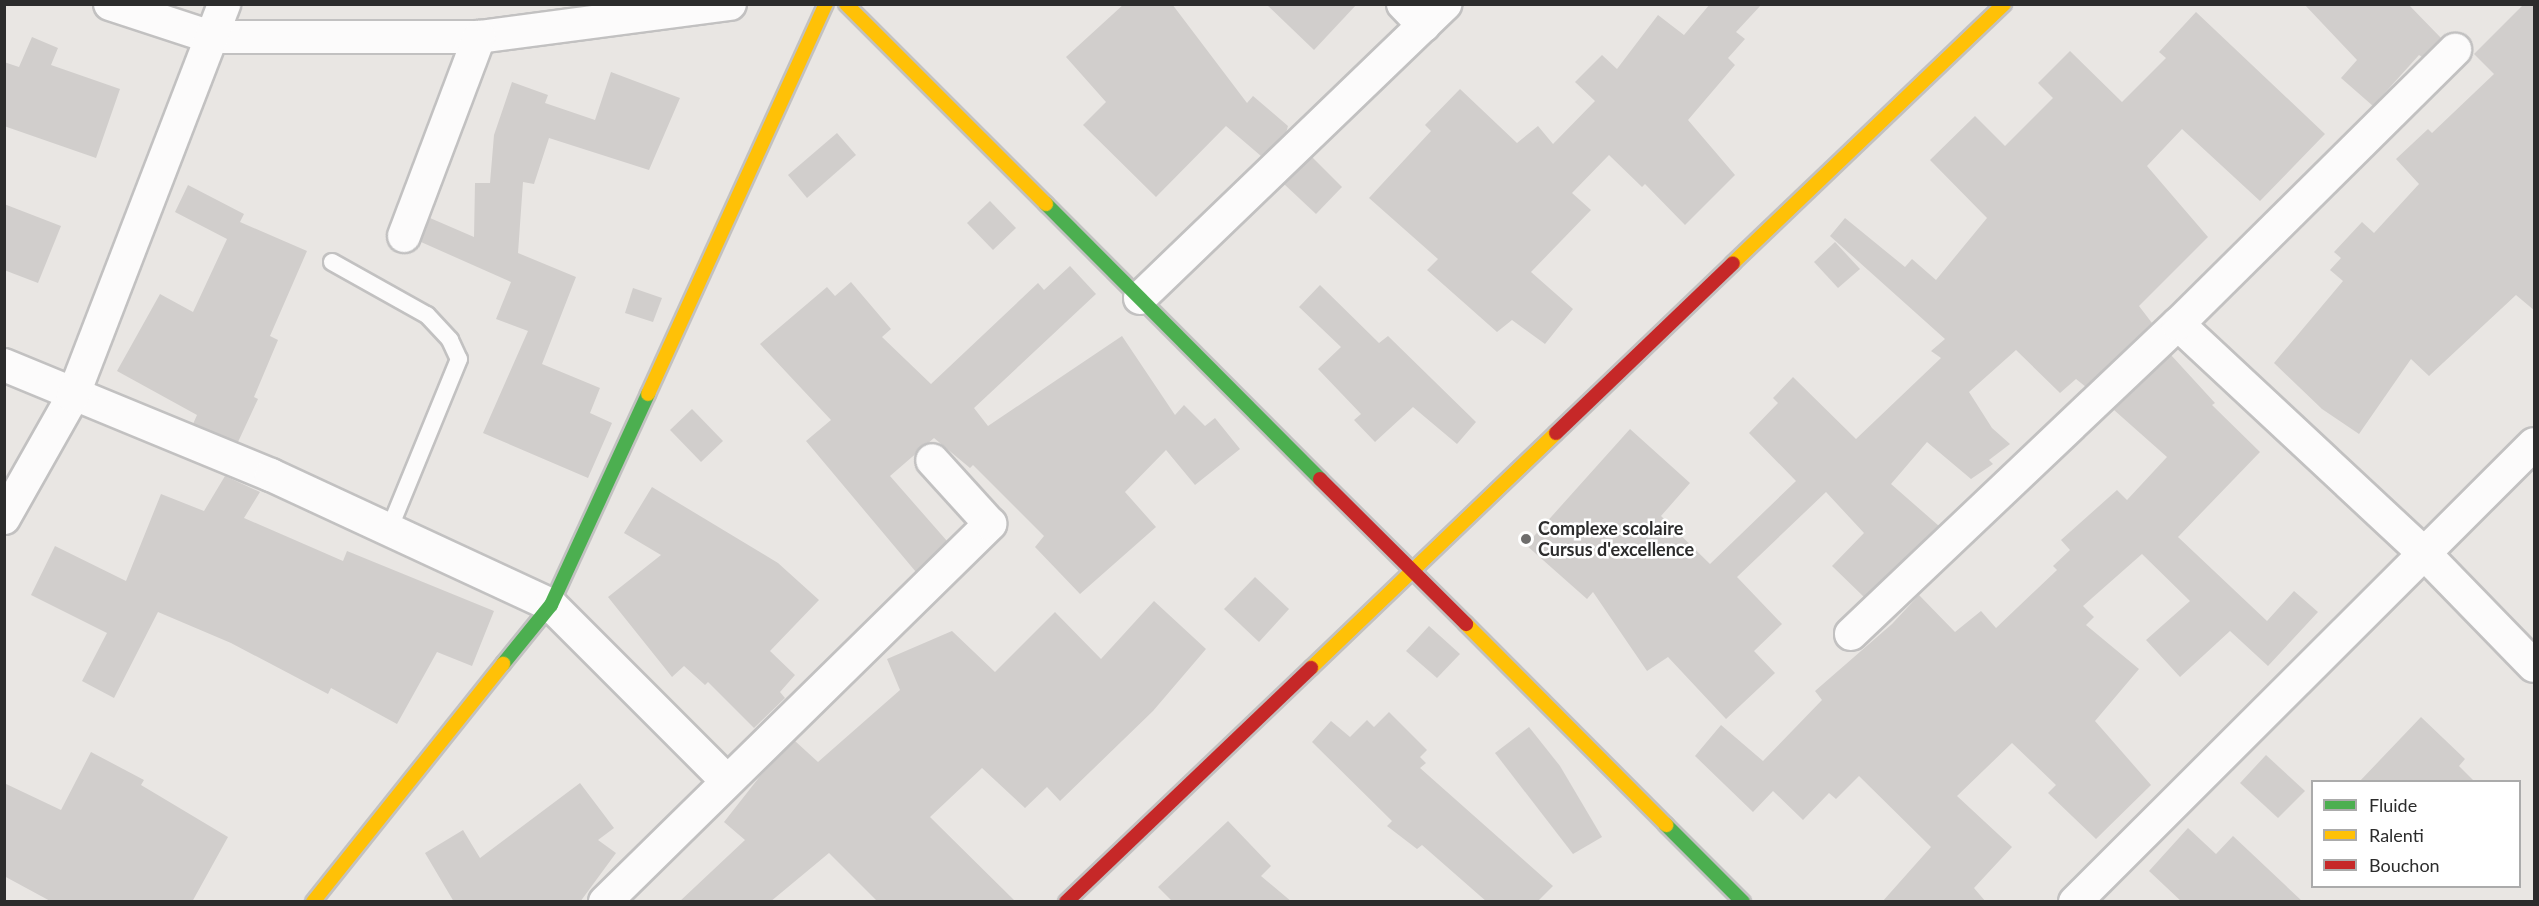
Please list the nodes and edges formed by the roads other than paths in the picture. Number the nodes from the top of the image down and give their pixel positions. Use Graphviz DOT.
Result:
graph roads {
  1 [pos="110,4"];
  2 [pos="224,4"];
  3 [pos="730,4"];
  4 [pos="826,4"];
  5 [pos="846,4"];
  6 [pos="2004,4"];
  7 [pos="1424,12"];
  8 [pos="211,37"];
  9 [pos="479,37"];
  10 [pos="2455,50"];
  11 [pos="404,236"];
  12 [pos="332,262"];
  13 [pos="1140,298"];
  14 [pos="2178,324"];
  15 [pos="4,365"];
  16 [pos="73,396"];
  17 [pos="2535,444"];
  18 [pos="932,460"];
  19 [pos="4,518"];
  20 [pos="389,530"];
  21 [pos="2425,554"];
  22 [pos="1413,572"];
  23 [pos="551,605"];
  24 [pos="1851,634"];
  25 [pos="2535,666"];
  26 [pos="727,781"];
  27 [pos="314,902"];
  28 [pos="605,902"];
  29 [pos="1066,902"];
  30 [pos="1743,902"];
  31 [pos="2075,902"];
  1 -- 8 [label="street"];
  2 -- 8 [label="street"];
  3 -- 9 [label="street"];
  4 -- 23 [label="street"];
  5 -- 13 [label="street"];
  6 -- 22 [label="street"];
  7 -- 13 [label="street"];
  8 -- 9 [label="street"];
  8 -- 16 [label="street"];
  9 -- 11 [label="street"];
  10 -- 14 [label="street"];
  12 -- 20 [label="lane"];
  13 -- 22 [label="street"];
  14 -- 21 [label="street"];
  14 -- 24 [label="street"];
  15 -- 16 [label="street"];
  16 -- 19 [label="street"];
  16 -- 20 [label="street"];
  17 -- 21 [label="street"];
  18 -- 26 [label="street"];
  20 -- 23 [label="street"];
  21 -- 25 [label="street"];
  21 -- 31 [label="street"];
  22 -- 29 [label="street"];
  22 -- 30 [label="street"];
  23 -- 26 [label="street"];
  23 -- 27 [label="street"];
  26 -- 28 [label="street"];
}
